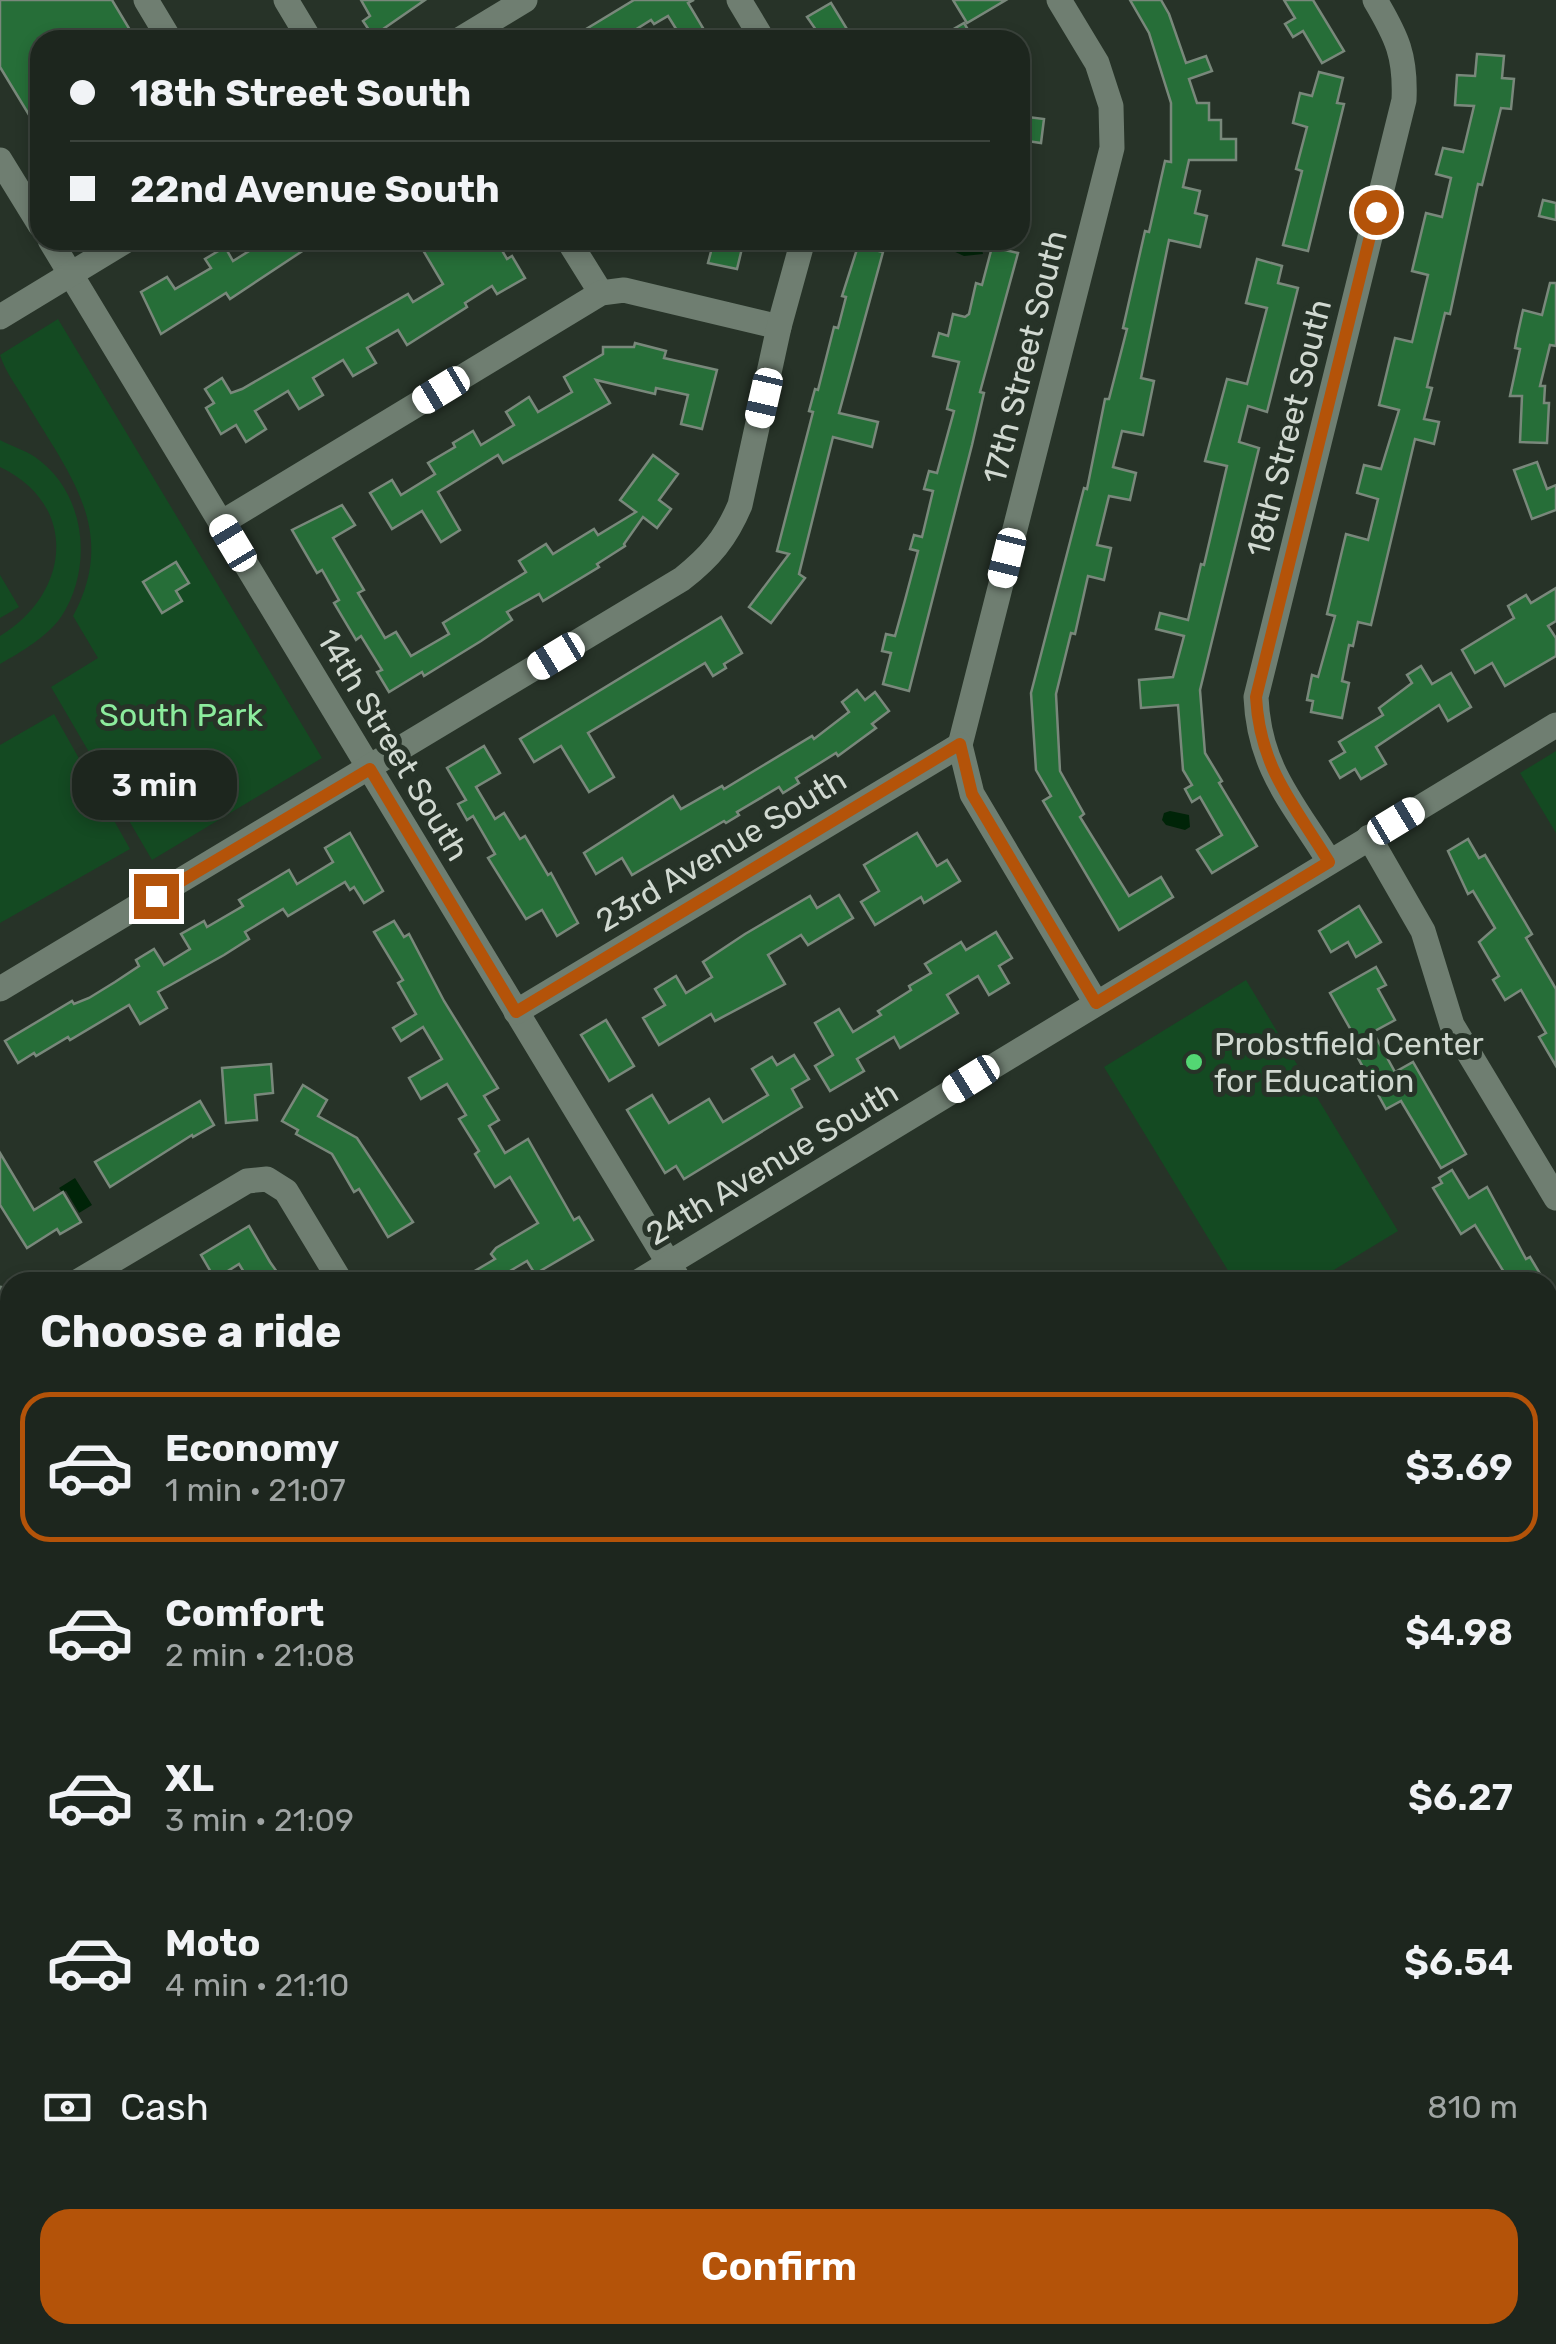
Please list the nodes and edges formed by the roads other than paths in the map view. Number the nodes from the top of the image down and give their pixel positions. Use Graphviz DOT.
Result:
graph roads {
  1 [pos="146,0"];
  2 [pos="286,0"];
  3 [pos="525,0"];
  4 [pos="739,0"];
  5 [pos="1060,0"];
  6 [pos="1375,0"];
  7 [pos="164,30"];
  8 [pos="300,30"];
  9 [pos="476,30"];
  10 [pos="757,30"];
  11 [pos="0,160"];
  12 [pos="30,208"];
  13 [pos="56,250"];
  14 [pos="111,250"];
  15 [pos="574,250"];
  16 [pos="800,250"];
  17 [pos="70,275"];
  18 [pos="600,293"];
  19 [pos="0,317"];
  20 [pos="779,327"];
  21 [pos="221,523"];
  22 [pos="1556,725"];
  23 [pos="960,744"];
  24 [pos="370,769"];
  25 [pos="1369,837"];
  26 [pos="1329,862"];
  27 [pos="0,989"];
  28 [pos="1096,1003"];
  29 [pos="516,1012"];
  30 [pos="1556,1198"];
  31 [pos="95,1272"];
  32 [pos="335,1272"];
  33 [pos="674,1272"];
  34 [pos="677,1272"];
  1 -- 7 [label="street"];
  2 -- 8 [label="street"];
  3 -- 9 [label="street"];
  4 -- 10 [label="street"];
  5 -- 23 [label="street, 17th Street South"];
  6 -- 26 [label="street, 18th Street South"];
  11 -- 12 [label="street"];
  13 -- 17 [label="street, 14th Street South"];
  14 -- 17 [label="street"];
  15 -- 18 [label="street"];
  16 -- 20 [label="street"];
  17 -- 19 [label="street"];
  17 -- 21 [label="street, 14th Street South"];
  18 -- 20 [label="street"];
  18 -- 21 [label="street"];
  20 -- 24 [label="street"];
  21 -- 24 [label="street, 14th Street South"];
  22 -- 25 [label="street, 24th Avenue South"];
  23 -- 28 [label="street, 17th Street South"];
  23 -- 29 [label="street, 23rd Avenue South"];
  24 -- 27 [label="street"];
  24 -- 29 [label="street, 14th Street South"];
  25 -- 26 [label="street, 24th Avenue South"];
  25 -- 30 [label="street"];
  26 -- 28 [label="street, 24th Avenue South"];
  28 -- 34 [label="street, 24th Avenue South"];
  29 -- 33 [label="street, 14th Street South"];
  31 -- 32 [label="street"];
}
